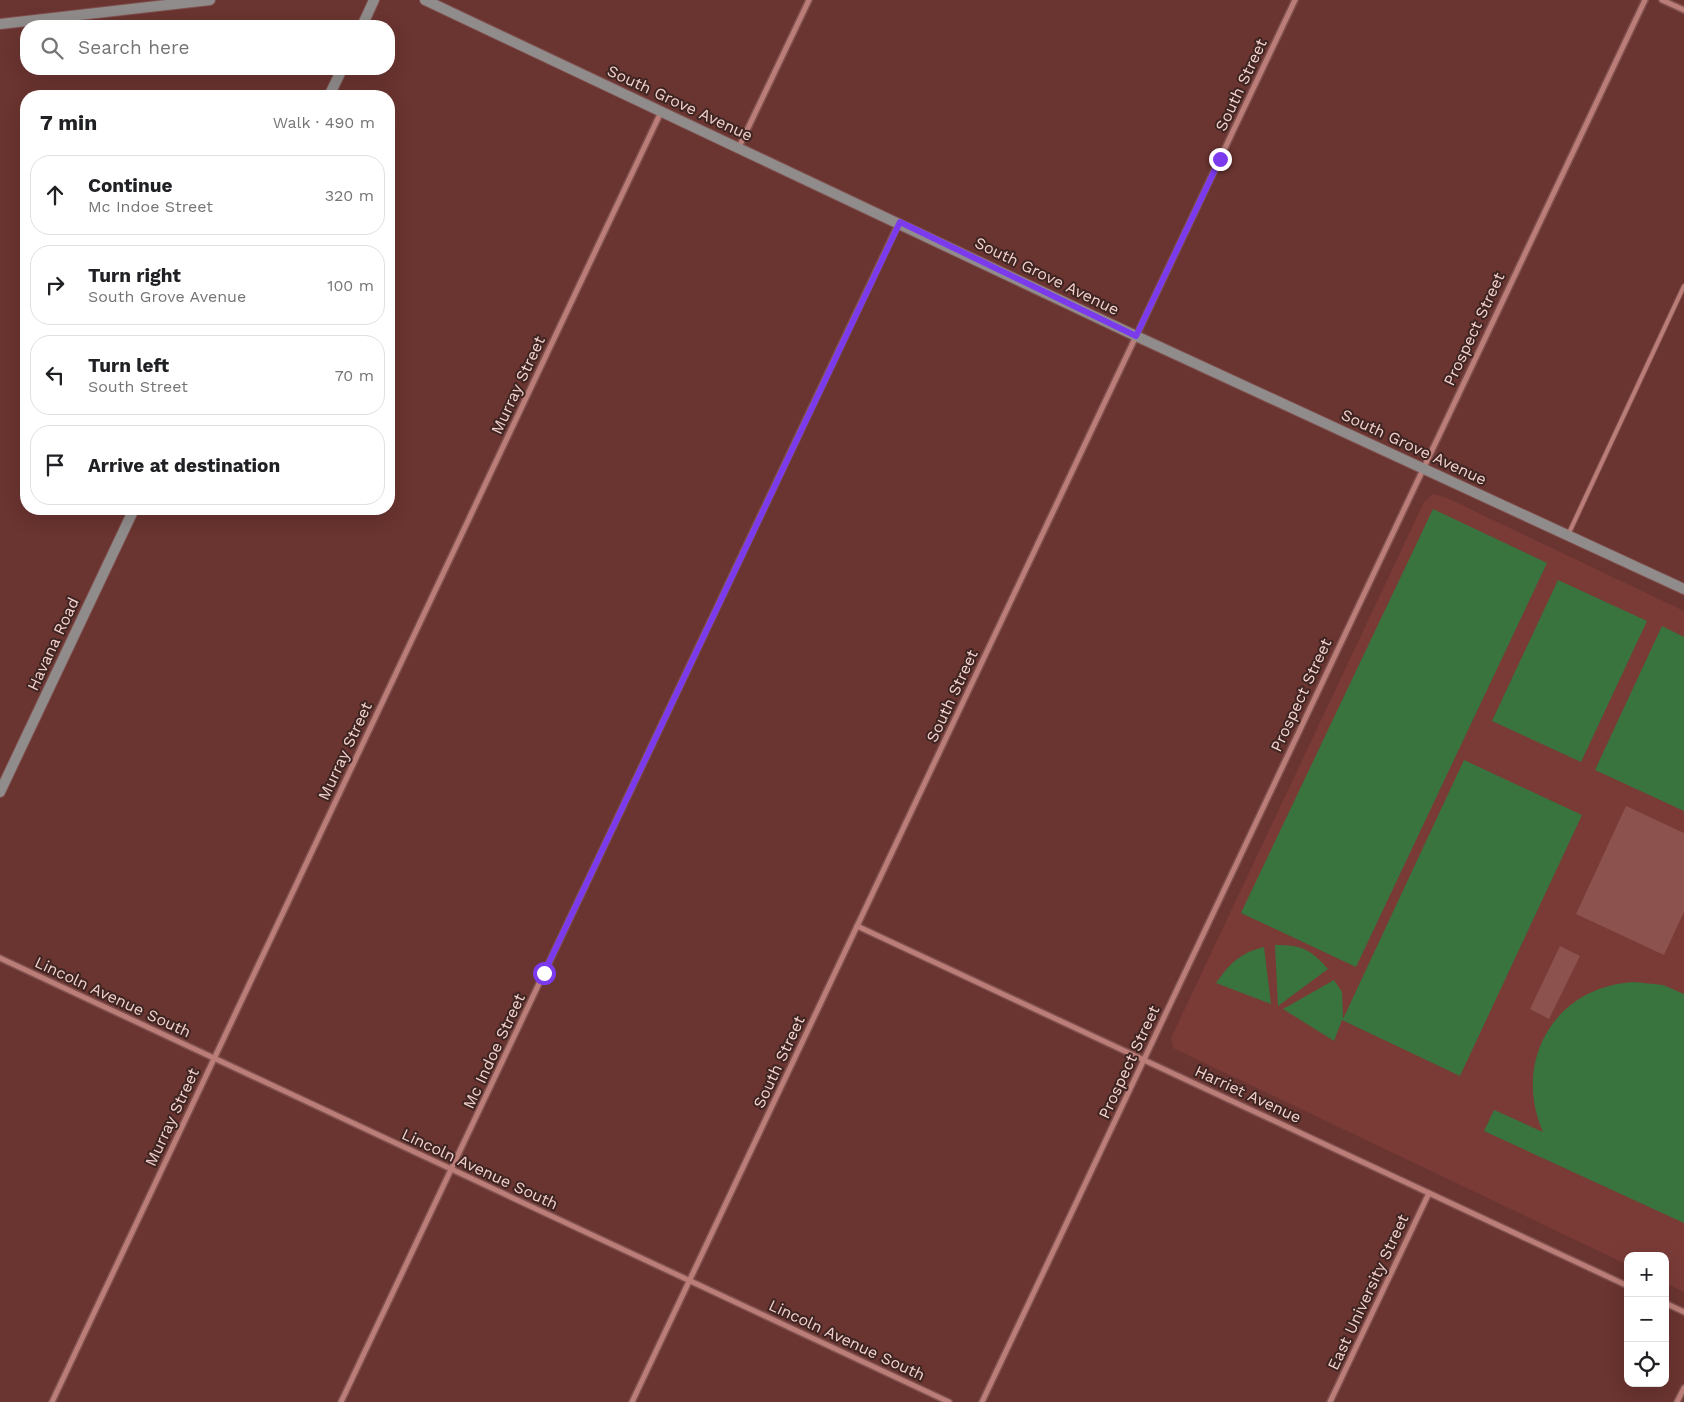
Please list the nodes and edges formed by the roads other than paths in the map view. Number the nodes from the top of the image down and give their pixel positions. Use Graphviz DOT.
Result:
graph roads {
  1 [pos="210,0"];
  2 [pos="374,0"];
  3 [pos="425,0"];
  4 [pos="809,0"];
  5 [pos="1295,0"];
  6 [pos="1645,0"];
  7 [pos="1662,0"];
  8 [pos="1684,10"];
  9 [pos="35,20"];
  10 [pos="365,20"];
  11 [pos="20,22"];
  12 [pos="0,24"];
  13 [pos="339,75"];
  14 [pos="332,90"];
  15 [pos="661,111"];
  16 [pos="739,147"];
  17 [pos="900,222"];
  18 [pos="1684,286"];
  19 [pos="1136,336"];
  20 [pos="1423,467"];
  21 [pos="131,515"];
  22 [pos="1568,535"];
  23 [pos="1684,589"];
  24 [pos="0,792"];
  25 [pos="857,926"];
  26 [pos="0,958"];
  27 [pos="214,1058"];
  28 [pos="1144,1059"];
  29 [pos="452,1169"];
  30 [pos="1428,1192"];
  31 [pos="689,1280"];
  32 [pos="1624,1284"];
  33 [pos="1669,1305"];
  34 [pos="1684,1312"];
  35 [pos="1684,1388"];
  36 [pos="52,1402"];
  37 [pos="341,1402"];
  38 [pos="632,1402"];
  39 [pos="949,1402"];
  40 [pos="982,1402"];
  41 [pos="1330,1402"];
  42 [pos="1678,1402"];
  1 -- 9 [label="street"];
  2 -- 10 [label="street"];
  3 -- 15 [label="street, South Grove Avenue"];
  4 -- 16 [label="street"];
  5 -- 19 [label="street, South Street"];
  6 -- 20 [label="street, Prospect Street"];
  7 -- 8 [label="street"];
  11 -- 12 [label="street"];
  13 -- 14 [label="street"];
  15 -- 16 [label="street, South Grove Avenue"];
  15 -- 27 [label="street, Murray Street"];
  16 -- 17 [label="street, South Grove Avenue"];
  17 -- 19 [label="street, South Grove Avenue"];
  17 -- 29 [label="street, Mc Indoe Street"];
  18 -- 22 [label="lane"];
  19 -- 20 [label="street, South Grove Avenue"];
  19 -- 25 [label="street, South Street"];
  20 -- 22 [label="street, South Grove Avenue"];
  20 -- 28 [label="street, Prospect Street"];
  21 -- 24 [label="street, Havana Road"];
  22 -- 23 [label="street, South Grove Avenue"];
  25 -- 28 [label="street, Harriet Avenue"];
  25 -- 31 [label="street, South Street"];
  26 -- 27 [label="street, Lincoln Avenue South"];
  27 -- 29 [label="street, Lincoln Avenue South"];
  27 -- 36 [label="street, Murray Street"];
  28 -- 30 [label="street, Harriet Avenue"];
  28 -- 40 [label="street, Prospect Street"];
  29 -- 31 [label="street, Lincoln Avenue South"];
  29 -- 37 [label="street, Mc Indoe Street"];
  30 -- 32 [label="street, Harriet Avenue"];
  30 -- 41 [label="street, East University Street"];
  31 -- 38 [label="street, South Street"];
  31 -- 39 [label="street, Lincoln Avenue South"];
  33 -- 34 [label="street"];
  35 -- 42 [label="street"];
}
